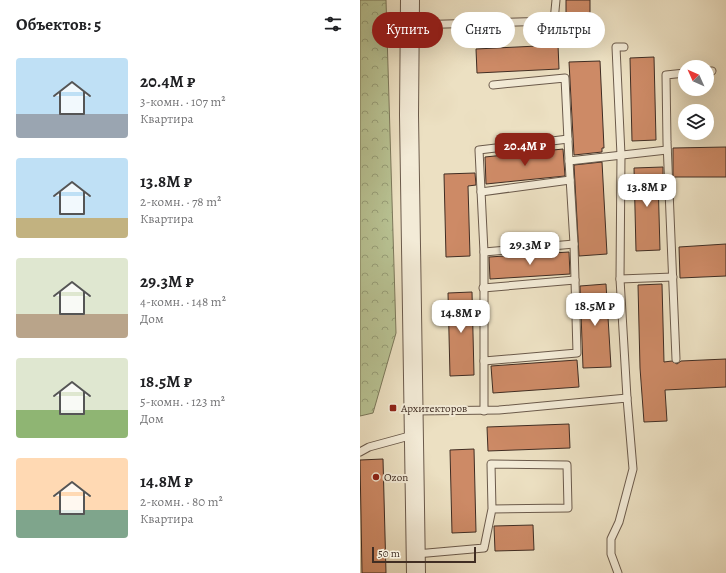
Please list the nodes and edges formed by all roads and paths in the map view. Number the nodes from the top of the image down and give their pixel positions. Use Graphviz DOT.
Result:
graph roads {
  1 [pos="410,0"];
  2 [pos="556,0"];
  3 [pos="410,12"];
  4 [pos="443,24"];
  5 [pos="624,47"];
  6 [pos="410,48"];
  7 [pos="678,73"];
  8 [pos="493,85"];
  9 [pos="568,139"];
  10 [pos="667,150"];
  11 [pos="621,155"];
  12 [pos="569,161"];
  13 [pos="570,180"];
  14 [pos="481,192"];
  15 [pos="574,244"];
  16 [pos="484,252"];
  17 [pos="673,277"];
  18 [pos="620,279"];
  19 [pos="575,280"];
  20 [pos="484,288"];
  21 [pos="676,359"];
  22 [pos="484,361"];
  23 [pos="628,398"];
  24 [pos="414,411"];
  25 [pos="484,411"];
  26 [pos="413,436"];
  27 [pos="360,452"];
  28 [pos="492,509"];
  29 [pos="415,554"];
  30 [pos="416,573"];
  31 [pos="618,573"];
  1 -- 3 [label="street"];
  2 -- 4 [label="lane"];
  5 -- 11 [label="lane"];
  6 -- 24 [label="street"];
  7 -- 10 [label="lane"];
  8 -- 9 [label="lane"];
  9 -- 12 [label="lane"];
  9 -- 14 [label="lane"];
  10 -- 11 [label="lane"];
  10 -- 17 [label="lane"];
  11 -- 12 [label="lane"];
  11 -- 18 [label="lane"];
  12 -- 13 [label="lane"];
  13 -- 14 [label="lane"];
  13 -- 15 [label="lane"];
  14 -- 16 [label="lane"];
  15 -- 16 [label="lane"];
  15 -- 19 [label="lane"];
  16 -- 20 [label="lane"];
  17 -- 18 [label="lane"];
  17 -- 21 [label="lane"];
  18 -- 23 [label="lane"];
  19 -- 20 [label="lane"];
  19 -- 22 [label="lane"];
  20 -- 22 [label="lane"];
  22 -- 25 [label="lane"];
  23 -- 25 [label="lane"];
  23 -- 31 [label="lane"];
  24 -- 25 [label="lane"];
  24 -- 26 [label="street"];
  26 -- 27 [label="lane"];
  26 -- 29 [label="street"];
  28 -- 28 [label="lane"];
  28 -- 29 [label="lane"];
  29 -- 30 [label="street"];
}
